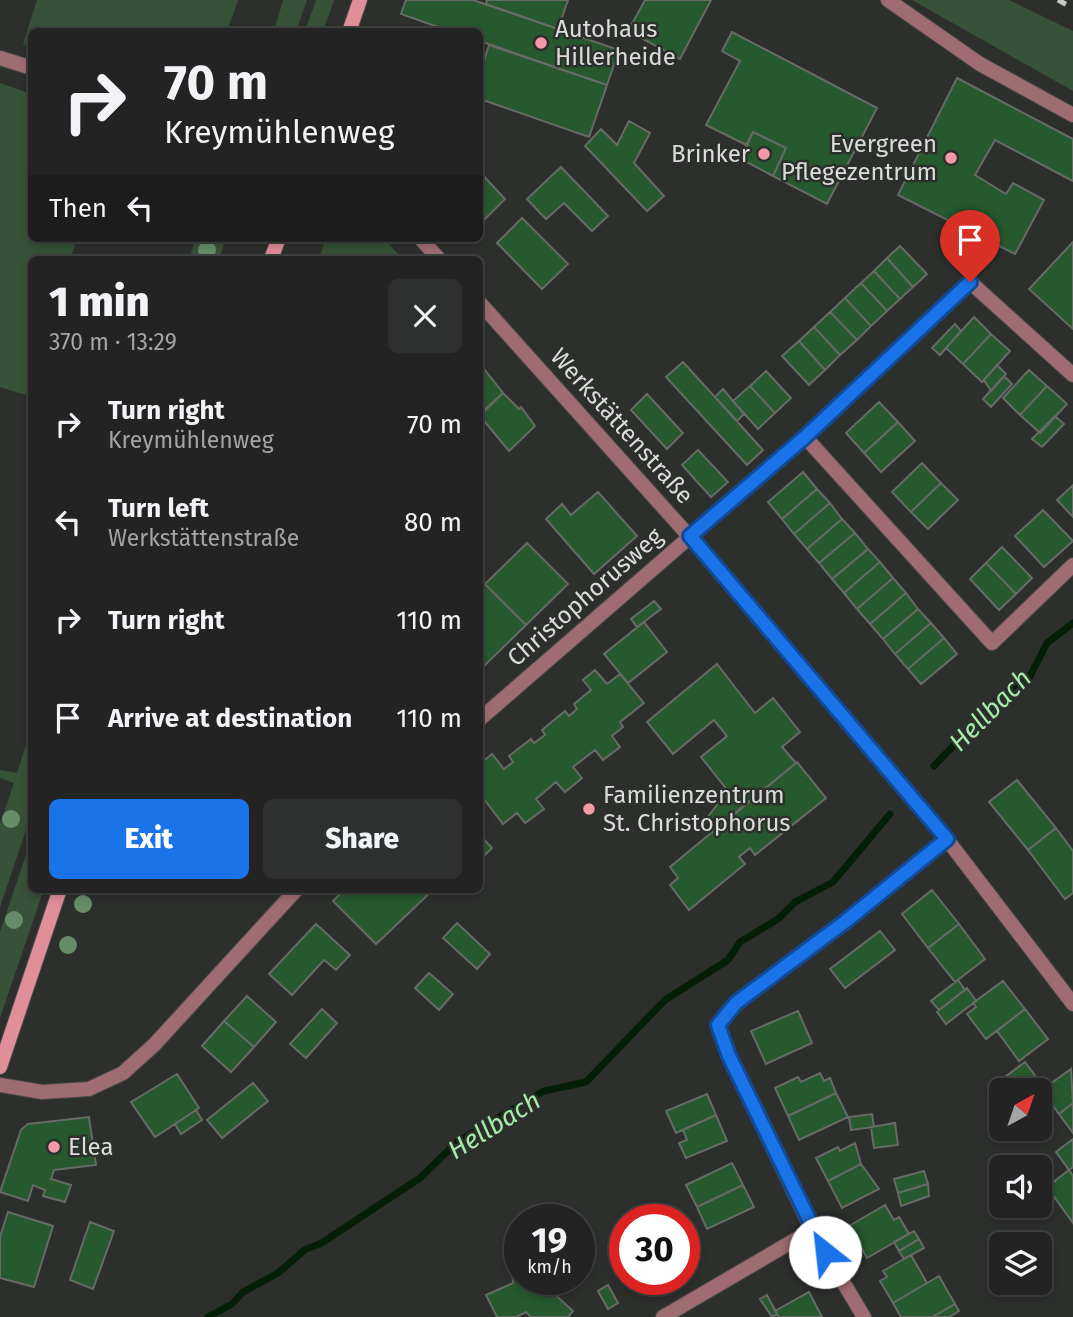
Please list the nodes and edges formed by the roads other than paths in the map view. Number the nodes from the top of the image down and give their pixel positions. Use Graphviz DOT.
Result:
graph roads {
  1 [pos="360,0"];
  2 [pos="888,0"];
  3 [pos="350,28"];
  4 [pos="0,58"];
  5 [pos="28,67"];
  6 [pos="1073,115"];
  7 [pos="424,242"];
  8 [pos="436,256"];
  9 [pos="483,306"];
  10 [pos="1073,375"];
  11 [pos="805,437"];
  12 [pos="690,536"];
  13 [pos="1073,565"];
  14 [pos="483,716"];
  15 [pos="947,839"];
  16 [pos="59,893"];
  17 [pos="293,893"];
  18 [pos="1073,1004"];
  19 [pos="0,1067"];
  20 [pos="0,1085"];
  21 [pos="812,1230"];
  22 [pos="663,1317"];
  23 [pos="864,1317"];
  1 -- 3 [label="main road"];
  2 -- 6 [label="street"];
  4 -- 5 [label="street"];
  7 -- 8 [label="street"];
  9 -- 12 [label="street, Werkstättenstraße"];
  10 -- 11 [label="street, Christophorusweg"];
  11 -- 12 [label="street, Christophorusweg"];
  11 -- 13 [label="street"];
  12 -- 14 [label="street, Christophorusweg"];
  12 -- 15 [label="street, Werkstättenstraße"];
  15 -- 18 [label="street, Werkstättenstraße"];
  15 -- 21 [label="street"];
  16 -- 19 [label="main road"];
  17 -- 20 [label="street"];
  21 -- 22 [label="street"];
  21 -- 23 [label="street"];
}
